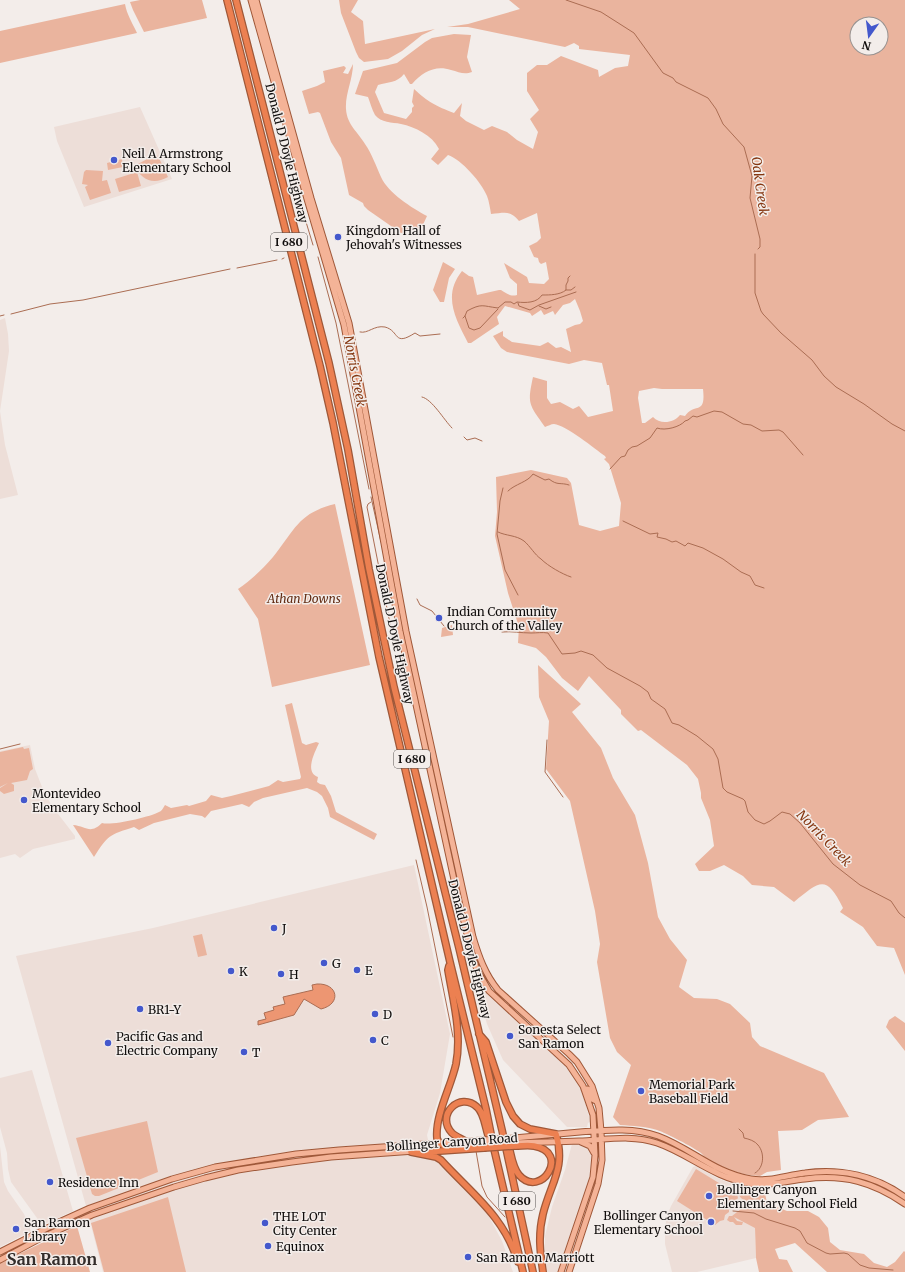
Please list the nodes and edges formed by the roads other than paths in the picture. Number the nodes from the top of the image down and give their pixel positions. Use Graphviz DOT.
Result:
graph roads {
  1 [pos="227,0"];
  2 [pos="236,0"];
  3 [pos="251,0"];
  4 [pos="256,0"];
  5 [pos="450,962"];
  6 [pos="479,1034"];
  7 [pos="584,1089"];
  8 [pos="596,1102"];
  9 [pos="502,1130"];
  10 [pos="601,1130"];
  11 [pos="594,1131"];
  12 [pos="556,1134"];
  13 [pos="594,1139"];
  14 [pos="601,1139"];
  15 [pos="465,1141"];
  16 [pos="580,1141"];
  17 [pos="515,1142"];
  18 [pos="558,1142"];
  19 [pos="439,1143"];
  20 [pos="484,1144"];
  21 [pos="448,1148"];
  22 [pos="494,1149"];
  23 [pos="422,1151"];
  24 [pos="410,1152"];
  25 [pos="595,1155"];
  26 [pos="905,1197"];
  27 [pos="905,1204"];
  28 [pos="0,1252"];
  29 [pos="0,1260"];
  30 [pos="522,1272"];
  31 [pos="533,1272"];
  32 [pos="543,1272"];
  33 [pos="561,1272"];
  34 [pos="568,1272"];
  1 -- 5 [label="highway, Donald D Doyle Highway / I 680"];
  2 -- 6 [label="highway, Donald D Doyle Highway / I 680"];
  3 -- 7 [label="main road"];
  4 -- 8 [label="main road"];
  5 -- 19 [label="highway"];
  5 -- 22 [label="highway, Donald D Doyle Highway / I 680"];
  6 -- 9 [label="highway, Donald D Doyle Highway / I 680"];
  6 -- 12 [label="highway"];
  7 -- 8 [label="main road"];
  7 -- 11 [label="main road"];
  8 -- 10 [label="main road"];
  9 -- 17 [label="highway"];
  9 -- 31 [label="highway, Donald D Doyle Highway / I 680"];
  10 -- 11 [label="main road, Bollinger Canyon Road"];
  10 -- 14 [label="main road"];
  10 -- 26 [label="main road, Bollinger Canyon Road"];
  11 -- 12 [label="main road, Bollinger Canyon Road"];
  11 -- 13 [label="main road"];
  12 -- 17 [label="main road, Bollinger Canyon Road"];
  12 -- 18 [label="highway"];
  13 -- 14 [label="main road, Bollinger Canyon Road"];
  13 -- 16 [label="main road, Bollinger Canyon Road"];
  13 -- 25 [label="main road"];
  14 -- 27 [label="main road, Bollinger Canyon Road"];
  14 -- 34 [label="main road"];
  15 -- 19 [label="main road, Bollinger Canyon Road"];
  15 -- 20 [label="main road, Bollinger Canyon Road"];
  15 -- 22 [label="highway"];
  16 -- 18 [label="main road, Bollinger Canyon Road"];
  16 -- 25 [label="main road"];
  17 -- 18 [label="main road, Bollinger Canyon Road"];
  17 -- 20 [label="highway, bridge"];
  18 -- 32 [label="highway"];
  19 -- 21 [label="highway"];
  19 -- 28 [label="main road, Bollinger Canyon Road"];
  20 -- 21 [label="main road, Bollinger Canyon Road"];
  20 -- 23 [label="highway"];
  21 -- 23 [label="main road, Bollinger Canyon Road"];
  22 -- 30 [label="highway, Donald D Doyle Highway / I 680"];
  23 -- 24 [label="main road, Bollinger Canyon Road"];
  24 -- 29 [label="main road, Bollinger Canyon Road"];
  24 -- 30 [label="highway"];
  25 -- 33 [label="main road"];
}
